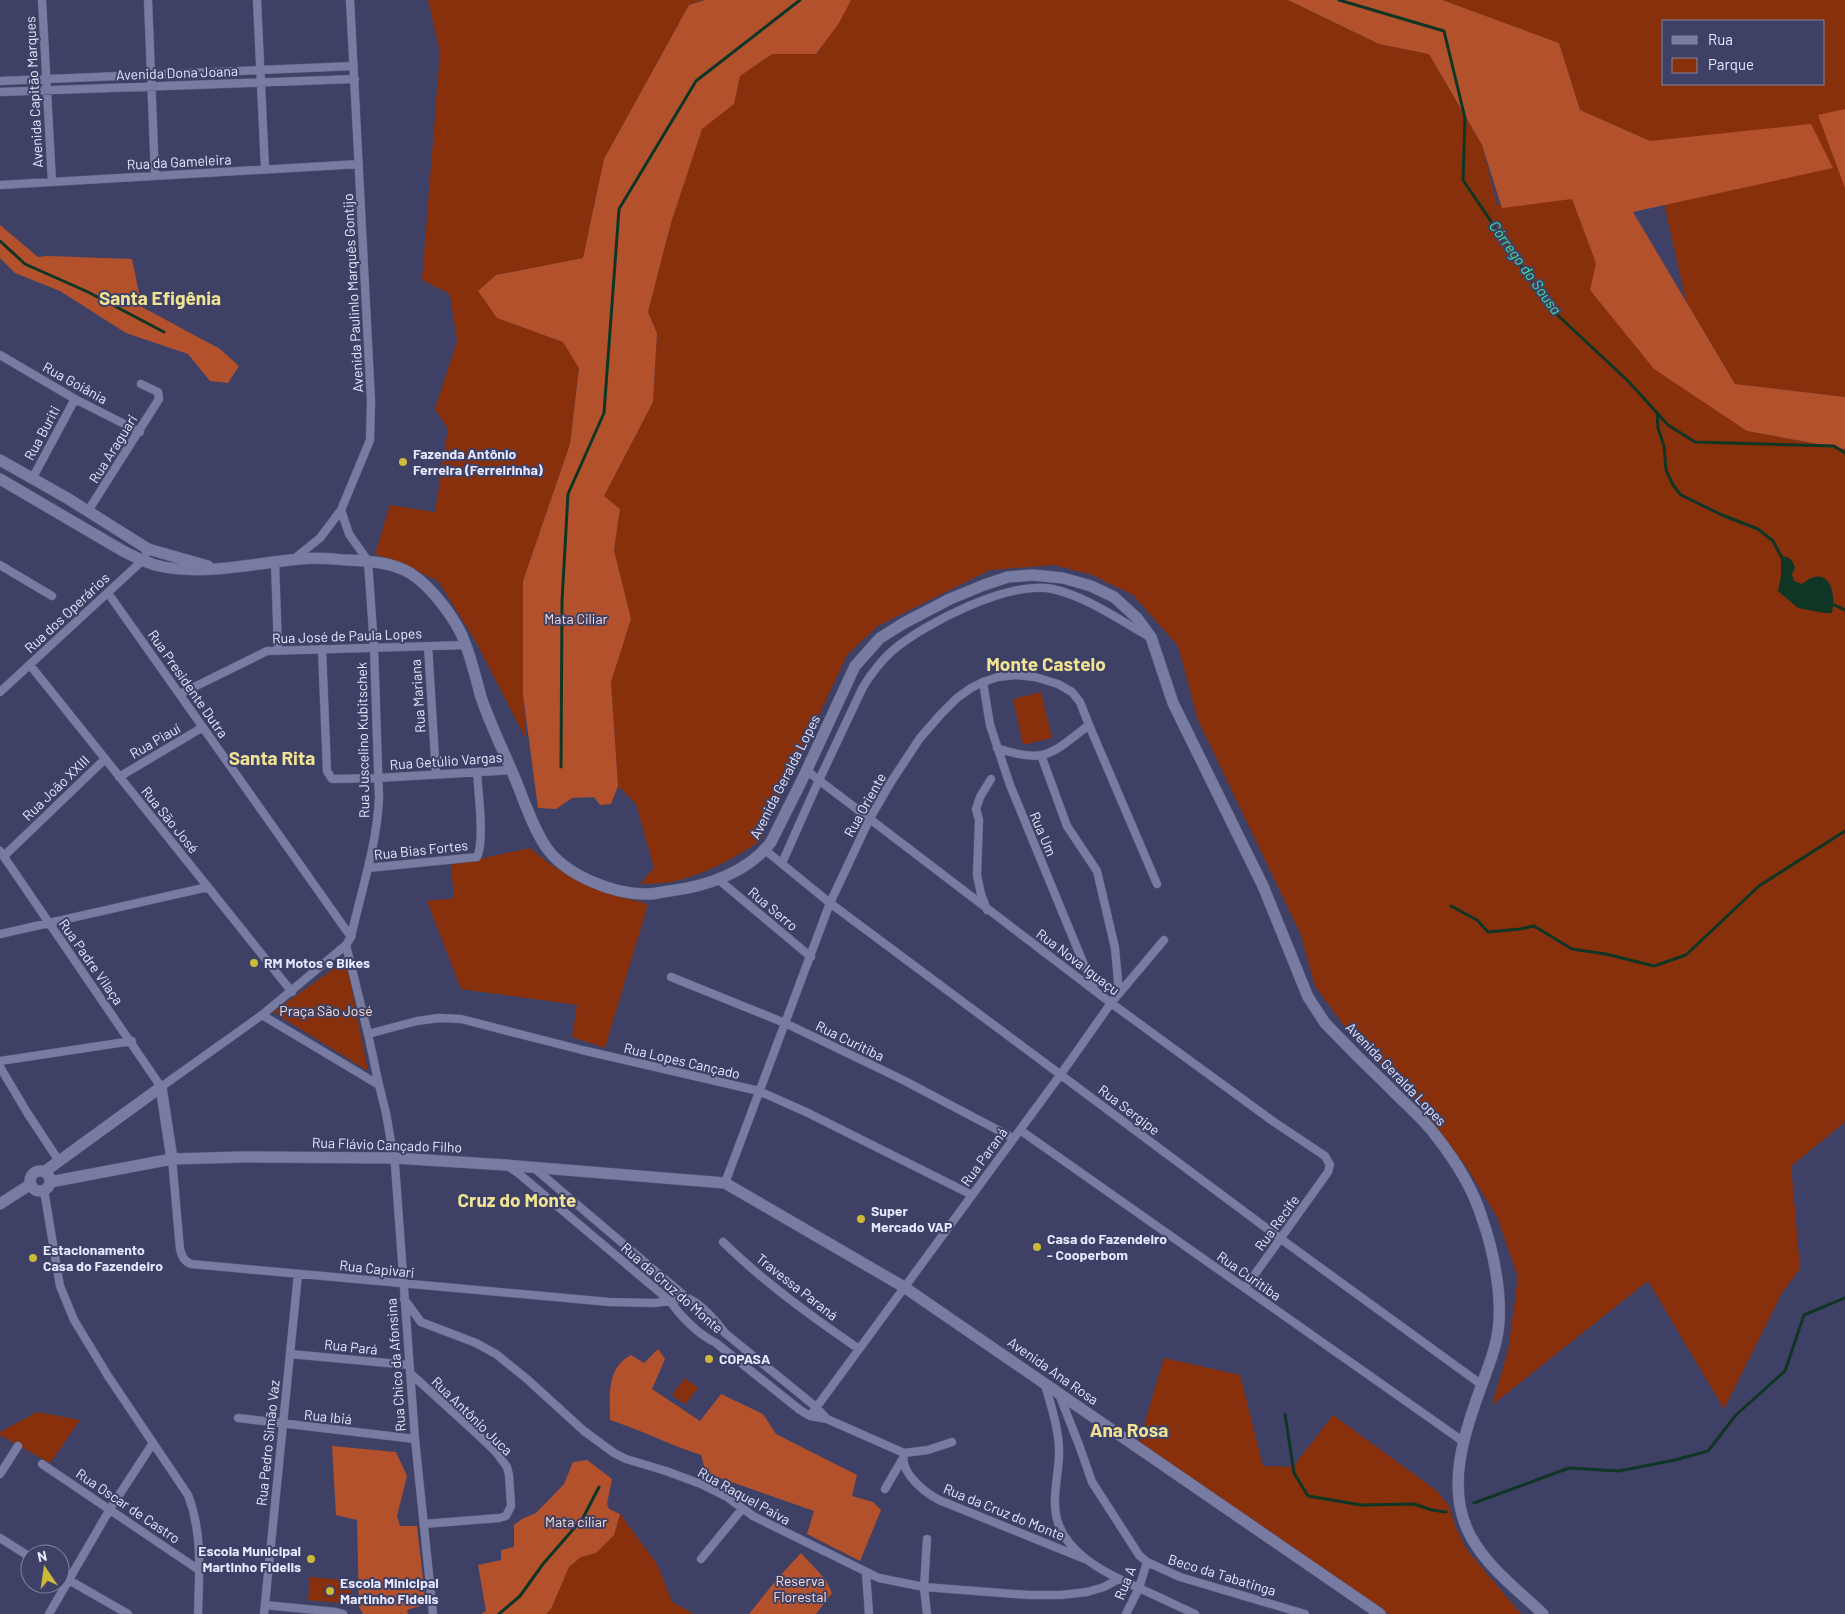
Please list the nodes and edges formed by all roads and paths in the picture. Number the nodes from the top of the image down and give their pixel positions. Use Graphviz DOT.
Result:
graph roads {
  1 [pos="42,0"];
  2 [pos="148,0"];
  3 [pos="257,0"];
  4 [pos="350,0"];
  5 [pos="354,66"];
  6 [pos="260,70"];
  7 [pos="151,75"];
  8 [pos="46,79"];
  9 [pos="355,79"];
  10 [pos="0,82"];
  11 [pos="261,82"];
  12 [pos="152,86"];
  13 [pos="47,90"];
  14 [pos="0,92"];
  15 [pos="359,164"];
  16 [pos="265,170"];
  17 [pos="155,176"];
  18 [pos="52,182"];
  19 [pos="0,185"];
  20 [pos="0,355"];
  21 [pos="141,384"];
  22 [pos="75,399"];
  23 [pos="140,432"];
  24 [pos="0,460"];
  25 [pos="0,479"];
  26 [pos="32,479"];
  27 [pos="341,510"];
  28 [pos="88,512"];
  29 [pos="145,555"];
  30 [pos="293,560"];
  31 [pos="368,561"];
  32 [pos="275,562"];
  33 [pos="0,565"];
  34 [pos="108,592"];
  35 [pos="52,596"];
  36 [pos="1151,637"];
  37 [pos="466,644"];
  38 [pos="428,646"];
  39 [pos="374,648"];
  40 [pos="322,649"];
  41 [pos="278,650"];
  42 [pos="30,665"];
  43 [pos="983,682"];
  44 [pos="0,692"];
  45 [pos="180,694"];
  46 [pos="1089,724"];
  47 [pos="203,728"];
  48 [pos="997,748"];
  49 [pos="1041,755"];
  50 [pos="105,759"];
  51 [pos="512,770"];
  52 [pos="807,771"];
  53 [pos="477,772"];
  54 [pos="436,774"];
  55 [pos="119,777"];
  56 [pos="378,778"];
  57 [pos="990,779"];
  58 [pos="819,780"];
  59 [pos="869,820"];
  60 [pos="765,850"];
  61 [pos="2,854"];
  62 [pos="782,863"];
  63 [pos="368,868"];
  64 [pos="719,880"];
  65 [pos="1157,884"];
  66 [pos="208,888"];
  67 [pos="830,903"];
  68 [pos="987,910"];
  69 [pos="49,923"];
  70 [pos="0,934"];
  71 [pos="350,937"];
  72 [pos="1164,940"];
  73 [pos="346,945"];
  74 [pos="810,957"];
  75 [pos="671,977"];
  76 [pos="1095,991"];
  77 [pos="292,992"];
  78 [pos="1120,993"];
  79 [pos="1111,1003"];
  80 [pos="262,1015"];
  81 [pos="785,1023"];
  82 [pos="368,1034"];
  83 [pos="132,1041"];
  84 [pos="0,1061"];
  85 [pos="0,1067"];
  86 [pos="1061,1074"];
  87 [pos="379,1085"];
  88 [pos="161,1087"];
  89 [pos="759,1091"];
  90 [pos="144,1099"];
  91 [pos="163,1101"];
  92 [pos="1020,1130"];
  93 [pos="1013,1138"];
  94 [pos="394,1158"];
  95 [pos="172,1159"];
  96 [pos="59,1160"];
  97 [pos="506,1165"];
  98 [pos="533,1167"];
  99 [pos="44,1172"];
  100 [pos="1328,1172"];
  101 [pos="724,1183"];
  102 [pos="31,1184"];
  103 [pos="47,1186"];
  104 [pos="972,1195"];
  105 [pos="0,1204"];
  106 [pos="1281,1239"];
  107 [pos="723,1242"];
  108 [pos="298,1274"];
  109 [pos="402,1284"];
  110 [pos="904,1287"];
  111 [pos="1245,1288"];
  112 [pos="688,1298"];
  113 [pos="404,1299"];
  114 [pos="670,1301"];
  115 [pos="859,1349"];
  116 [pos="290,1354"];
  117 [pos="410,1369"];
  118 [pos="1044,1383"];
  119 [pos="1482,1384"];
  120 [pos="1058,1392"];
  121 [pos="816,1407"];
  122 [pos="810,1416"];
  123 [pos="238,1418"];
  124 [pos="826,1419"];
  125 [pos="282,1424"];
  126 [pos="414,1439"];
  127 [pos="952,1442"];
  128 [pos="1464,1442"];
  129 [pos="153,1443"];
  130 [pos="18,1446"];
  131 [pos="904,1456"];
  132 [pos="42,1464"];
  133 [pos="0,1474"];
  134 [pos="885,1489"];
  135 [pos="742,1509"];
  136 [pos="110,1510"];
  137 [pos="424,1524"];
  138 [pos="0,1538"];
  139 [pos="927,1539"];
  140 [pos="20,1551"];
  141 [pos="1085,1558"];
  142 [pos="701,1560"];
  143 [pos="1147,1562"];
  144 [pos="199,1570"];
  145 [pos="866,1573"];
  146 [pos="70,1577"];
  147 [pos="1117,1580"];
  148 [pos="70,1581"];
  149 [pos="924,1587"];
  150 [pos="1138,1588"];
  151 [pos="60,1594"];
  152 [pos="265,1610"];
  153 [pos="49,1614"];
  154 [pos="128,1614"];
  155 [pos="198,1614"];
  156 [pos="343,1614"];
  157 [pos="433,1614"];
  158 [pos="869,1614"];
  159 [pos="927,1614"];
  160 [pos="1126,1614"];
  161 [pos="1195,1614"];
  162 [pos="1305,1614"];
  163 [pos="1380,1614"];
  164 [pos="1543,1614"];
  1 -- 8 [label="street, Avenida Capitão Marques"];
  2 -- 7 [label="street"];
  3 -- 6 [label="street"];
  4 -- 5 [label="street, Avenida Paulinlo Marquês Gontijo"];
  5 -- 6 [label="street, Avenida Dona Joana"];
  5 -- 9 [label="street, Avenida Paulinlo Marquês Gontijo"];
  6 -- 7 [label="street, Avenida Dona Joana"];
  6 -- 11 [label="street"];
  7 -- 8 [label="street, Avenida Dona Joana"];
  7 -- 12 [label="street"];
  8 -- 10 [label="street, Avenida Dona Joana"];
  8 -- 13 [label="street, Avenida Capitão Marques"];
  9 -- 11 [label="street, Avenida Dona Joana"];
  9 -- 15 [label="street, Avenida Paulinlo Marquês Gontijo"];
  11 -- 12 [label="street, Avenida Dona Joana"];
  11 -- 16 [label="street"];
  12 -- 13 [label="street, Avenida Dona Joana"];
  12 -- 17 [label="street"];
  13 -- 14 [label="street, Avenida Dona Joana"];
  13 -- 18 [label="street, Avenida Capitão Marques"];
  15 -- 16 [label="street, Rua da Gameleira"];
  15 -- 27 [label="street, Avenida Paulinlo Marquês Gontijo"];
  16 -- 17 [label="street, Rua da Gameleira"];
  17 -- 18 [label="street, Rua da Gameleira"];
  18 -- 19 [label="street, Rua da Gameleira"];
  20 -- 22 [label="street, Rua Goiânia"];
  21 -- 23 [label="street, Rua Araguari"];
  22 -- 23 [label="street, Rua Goiânia"];
  22 -- 26 [label="street, Rua Buriti"];
  23 -- 28 [label="street, Rua Araguari"];
  24 -- 26 [label="main road"];
  25 -- 29 [label="main road"];
  26 -- 28 [label="main road"];
  27 -- 30 [label="street, Avenida Paulinlo Marquês Gontijo"];
  27 -- 31 [label="street"];
  28 -- 29 [label="main road"];
  29 -- 32 [label="main road, Avenida Geralda Lopes"];
  29 -- 34 [label="street, Rua dos Operários"];
  30 -- 31 [label="main road, Avenida Geralda Lopes"];
  30 -- 32 [label="main road, Avenida Geralda Lopes"];
  31 -- 37 [label="main road, Avenida Geralda Lopes"];
  31 -- 39 [label="street, Rua Juscelino Kubitschek"];
  32 -- 41 [label="street"];
  33 -- 35 [label="street"];
  34 -- 42 [label="street, Rua dos Operários"];
  34 -- 45 [label="street, Rua Presidente Dutra"];
  36 -- 52 [label="main road, Avenida Geralda Lopes"];
  36 -- 58 [label="street"];
  36 -- 119 [label="main road, Avenida Geralda Lopes"];
  37 -- 38 [label="street, Rua José de Paula Lopes"];
  37 -- 51 [label="main road, Avenida Geralda Lopes"];
  38 -- 39 [label="street, Rua José de Paula Lopes"];
  38 -- 54 [label="street, Rua Mariana"];
  39 -- 40 [label="street, Rua José de Paula Lopes"];
  39 -- 56 [label="street, Rua Juscelino Kubitschek"];
  40 -- 41 [label="street, Rua José de Paula Lopes"];
  40 -- 56 [label="street, Rua Getúlio Vargas"];
  41 -- 45 [label="street, Rua José de Paula Lopes"];
  42 -- 44 [label="street, Rua dos Operários"];
  42 -- 50 [label="street, Rua São José"];
  43 -- 46 [label="street, Rua Oriente"];
  43 -- 48 [label="street, Rua Um"];
  43 -- 59 [label="street, Rua Oriente"];
  45 -- 47 [label="street, Rua Presidente Dutra"];
  46 -- 49 [label="street"];
  46 -- 65 [label="street, Rua Oriente"];
  47 -- 55 [label="street, Rua Piauí"];
  47 -- 71 [label="street, Rua Presidente Dutra"];
  48 -- 49 [label="street"];
  48 -- 76 [label="street, Rua Um"];
  49 -- 78 [label="street"];
  50 -- 55 [label="street, Rua São José"];
  50 -- 61 [label="street, Rua João XXIII"];
  51 -- 53 [label="street, Rua Getúlio Vargas"];
  51 -- 64 [label="main road, Avenida Geralda Lopes"];
  52 -- 58 [label="street, Rua Nova Iguaçu"];
  52 -- 60 [label="main road, Avenida Geralda Lopes"];
  53 -- 54 [label="street, Rua Getúlio Vargas"];
  53 -- 63 [label="street, Rua Bias Fortes"];
  54 -- 56 [label="street, Rua Getúlio Vargas"];
  55 -- 66 [label="street, Rua São José"];
  56 -- 63 [label="street, Rua Juscelino Kubitschek"];
  57 -- 68 [label="street"];
  58 -- 59 [label="street, Rua Nova Iguaçu"];
  58 -- 62 [label="street"];
  59 -- 67 [label="street, Rua Oriente"];
  59 -- 68 [label="street, Rua Nova Iguaçu"];
  60 -- 62 [label="street, Rua Sergipe"];
  60 -- 64 [label="main road, Avenida Geralda Lopes"];
  61 -- 69 [label="street, Rua Padre Vilaça"];
  62 -- 67 [label="street, Rua Sergipe"];
  63 -- 71 [label="street, Rua Juscelino Kubitschek"];
  64 -- 74 [label="street, Rua Serro"];
  66 -- 69 [label="street"];
  66 -- 77 [label="street, Rua São José"];
  67 -- 74 [label="street, Rua Oriente"];
  67 -- 86 [label="street, Rua Sergipe"];
  68 -- 76 [label="street, Rua Nova Iguaçu"];
  69 -- 70 [label="street"];
  69 -- 83 [label="street, Rua Padre Vilaça"];
  71 -- 73 [label="street, Rua Juscelino Kubitschek"];
  72 -- 78 [label="street, Rua Paraná"];
  73 -- 77 [label="street"];
  73 -- 82 [label="street"];
  74 -- 81 [label="street, Rua Oriente"];
  75 -- 81 [label="street, Rua Curitiba"];
  76 -- 79 [label="street, Rua Nova Iguaçu"];
  77 -- 80 [label="street"];
  78 -- 79 [label="street, Rua Paraná"];
  79 -- 86 [label="street, Rua Paraná"];
  79 -- 100 [label="street, Rua Nova Iguaçu"];
  80 -- 87 [label="street"];
  80 -- 88 [label="street"];
  81 -- 89 [label="street, Rua Oriente"];
  81 -- 93 [label="street, Rua Curitiba"];
  82 -- 87 [label="street"];
  82 -- 89 [label="street, Rua Lopes Cançado"];
  83 -- 84 [label="street"];
  83 -- 88 [label="street, Rua Padre Vilaça"];
  85 -- 96 [label="street"];
  86 -- 92 [label="street, Rua Paraná"];
  86 -- 106 [label="street, Rua Sergipe"];
  87 -- 94 [label="street, Rua Chico da Afonsina"];
  88 -- 90 [label="main road"];
  88 -- 91 [label="main road"];
  89 -- 101 [label="street, Rua Oriente"];
  89 -- 104 [label="street, Rua Lopes Cançado"];
  90 -- 91 [label="main road"];
  90 -- 96 [label="main road"];
  91 -- 95 [label="main road"];
  92 -- 93 [label="street, Rua Paraná"];
  92 -- 111 [label="street, Rua Curitiba"];
  93 -- 104 [label="street, Rua Paraná"];
  94 -- 95 [label="main road, Rua Flávio Cançado Filho"];
  94 -- 97 [label="main road, Rua Flávio Cançado Filho"];
  94 -- 109 [label="street, Rua Chico da Afonsina"];
  95 -- 103 [label="main road, Rua Flávio Cançado Filho"];
  95 -- 108 [label="street, Rua Capivari"];
  96 -- 99 [label="main road"];
  97 -- 98 [label="main road, Rua Flávio Cançado Filho"];
  97 -- 114 [label="street, Rua da Cruz do Monte"];
  98 -- 101 [label="main road, Rua Flávio Cançado Filho"];
  98 -- 112 [label="street, Rua da Cruz do Monte"];
  99 -- 102 [label="main road"];
  99 -- 103 [label="main road"];
  100 -- 106 [label="street, Rua Recife"];
  101 -- 110 [label="main road, Avenida Ana Rosa"];
  102 -- 103 [label="main road"];
  102 -- 105 [label="main road"];
  103 -- 129 [label="street"];
  104 -- 110 [label="street, Rua Paraná"];
  106 -- 111 [label="street, Rua Recife"];
  106 -- 119 [label="street, Rua Sergipe"];
  107 -- 115 [label="street, Travessa Paraná"];
  108 -- 109 [label="street, Rua Capivari"];
  108 -- 116 [label="street, Rua Pedro Simão Vaz"];
  109 -- 113 [label="street, Rua Chico da Afonsina"];
  109 -- 114 [label="street, Rua Capivari"];
  110 -- 115 [label="street, Rua Paraná"];
  110 -- 118 [label="main road, Avenida Ana Rosa"];
  111 -- 128 [label="street, Rua Curitiba"];
  112 -- 114 [label="street, Rua Capivari"];
  112 -- 121 [label="street, Rua da Cruz do Monte"];
  113 -- 117 [label="street, Rua Chico da Afonsina"];
  113 -- 135 [label="street, Rua Raquel Paiva"];
  114 -- 122 [label="street, Rua da Cruz do Monte"];
  115 -- 121 [label="street, Rua Paraná"];
  116 -- 117 [label="street, Rua Pará"];
  116 -- 125 [label="street, Rua Pedro Simão Vaz"];
  117 -- 126 [label="street, Rua Chico da Afonsina"];
  117 -- 137 [label="street, Rua Antônio Juca"];
  118 -- 120 [label="main road, Avenida Ana Rosa"];
  118 -- 141 [label="street"];
  119 -- 128 [label="main road, Avenida Geralda Lopes"];
  120 -- 143 [label="street, Beco da Tabatinga"];
  120 -- 163 [label="main road, Avenida Ana Rosa"];
  121 -- 122 [label="street, Rua Paraná"];
  121 -- 124 [label="street, Rua da Cruz do Monte"];
  122 -- 124 [label="street, Rua da Cruz do Monte"];
  123 -- 125 [label="street, Rua Ibiá"];
  124 -- 131 [label="street, Rua da Cruz do Monte"];
  125 -- 126 [label="street, Rua Ibiá"];
  125 -- 152 [label="street, Rua Pedro Simão Vaz"];
  126 -- 137 [label="street, Rua Chico da Afonsina"];
  127 -- 131 [label="street"];
  128 -- 164 [label="main road, Avenida Geralda Lopes"];
  129 -- 136 [label="street"];
  129 -- 144 [label="street"];
  130 -- 133 [label="street"];
  131 -- 134 [label="street"];
  131 -- 141 [label="street, Rua da Cruz do Monte"];
  132 -- 136 [label="street, Rua Oscar de Castro"];
  135 -- 142 [label="street"];
  135 -- 145 [label="street, Rua Raquel Paiva"];
  136 -- 144 [label="street, Rua Oscar de Castro"];
  136 -- 146 [label="street"];
  137 -- 157 [label="street, Rua Chico da Afonsina"];
  138 -- 140 [label="street"];
  139 -- 149 [label="street"];
  141 -- 147 [label="street"];
  143 -- 150 [label="street, Rua A"];
  143 -- 162 [label="street, Beco da Tabatinga"];
  144 -- 155 [label="street"];
  145 -- 149 [label="street, Rua Raquel Paiva"];
  145 -- 158 [label="street"];
  147 -- 149 [label="street, Rua Raquel Paiva"];
  147 -- 150 [label="street"];
  148 -- 154 [label="street"];
  149 -- 159 [label="street"];
  150 -- 160 [label="street, Rua A"];
  150 -- 161 [label="street"];
  151 -- 153 [label="street"];
  152 -- 156 [label="street"];
}
